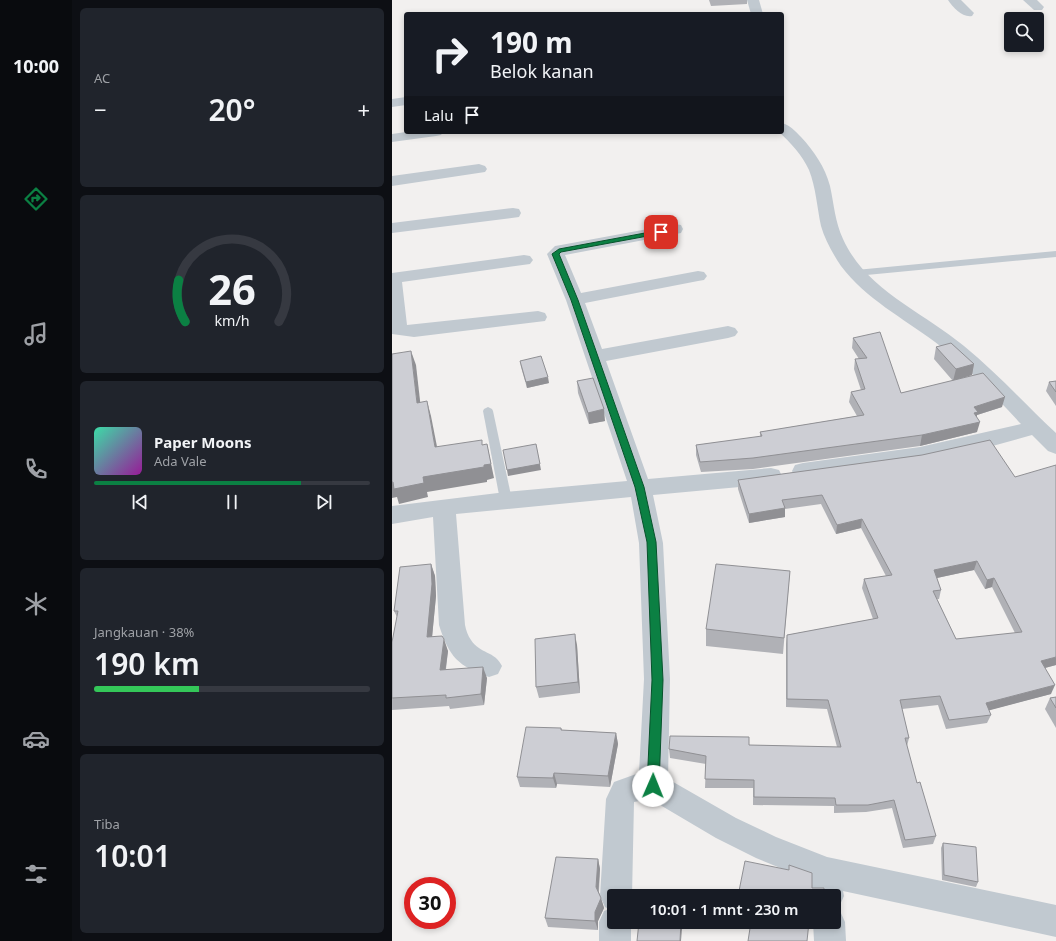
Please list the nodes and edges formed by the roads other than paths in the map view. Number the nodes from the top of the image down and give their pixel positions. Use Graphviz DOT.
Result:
graph roads {
  1 [pos="753,0"];
  2 [pos="954,0"];
  3 [pos="756,12"];
  4 [pos="968,13"];
  5 [pos="784,129"];
  6 [pos="421,134"];
  7 [pos="392,138"];
  8 [pos="479,169"];
  9 [pos="392,181"];
  10 [pos="513,213"];
  11 [pos="392,228"];
  12 [pos="676,229"];
  13 [pos="1056,254"];
  14 [pos="524,260"];
  15 [pos="856,273"];
  16 [pos="698,276"];
  17 [pos="393,278"];
  18 [pos="575,300"];
  19 [pos="538,317"];
  20 [pos="728,332"];
  21 [pos="595,357"];
  22 [pos="488,411"];
  23 [pos="1036,427"];
  24 [pos="1056,446"];
  25 [pos="640,487"];
  26 [pos="506,500"];
  27 [pos="444,506"];
  28 [pos="392,515"];
  29 [pos="489,666"];
  30 [pos="653,786"];
  31 [pos="827,884"];
  32 [pos="616,889"];
  33 [pos="1056,921"];
  34 [pos="616,929"];
  35 [pos="829,929"];
  36 [pos="615,941"];
  37 [pos="830,941"];
  1 -- 3 [label="street"];
  2 -- 4 [label="street"];
  5 -- 15 [label="street"];
  6 -- 7 [label="street"];
  8 -- 9 [label="street"];
  10 -- 11 [label="street"];
  12 -- 18 [label="street"];
  13 -- 15 [label="lane"];
  14 -- 17 [label="street"];
  15 -- 23 [label="street"];
  16 -- 18 [label="street"];
  17 -- 19 [label="street"];
  18 -- 21 [label="street"];
  20 -- 21 [label="street"];
  21 -- 25 [label="street"];
  22 -- 26 [label="lane"];
  23 -- 24 [label="street"];
  23 -- 25 [label="street"];
  25 -- 26 [label="street"];
  25 -- 30 [label="street"];
  26 -- 27 [label="street"];
  27 -- 28 [label="street"];
  27 -- 29 [label="street"];
  30 -- 31 [label="street"];
  30 -- 32 [label="street"];
  31 -- 33 [label="street"];
  34 -- 36 [label="street"];
  35 -- 37 [label="street"];
}
